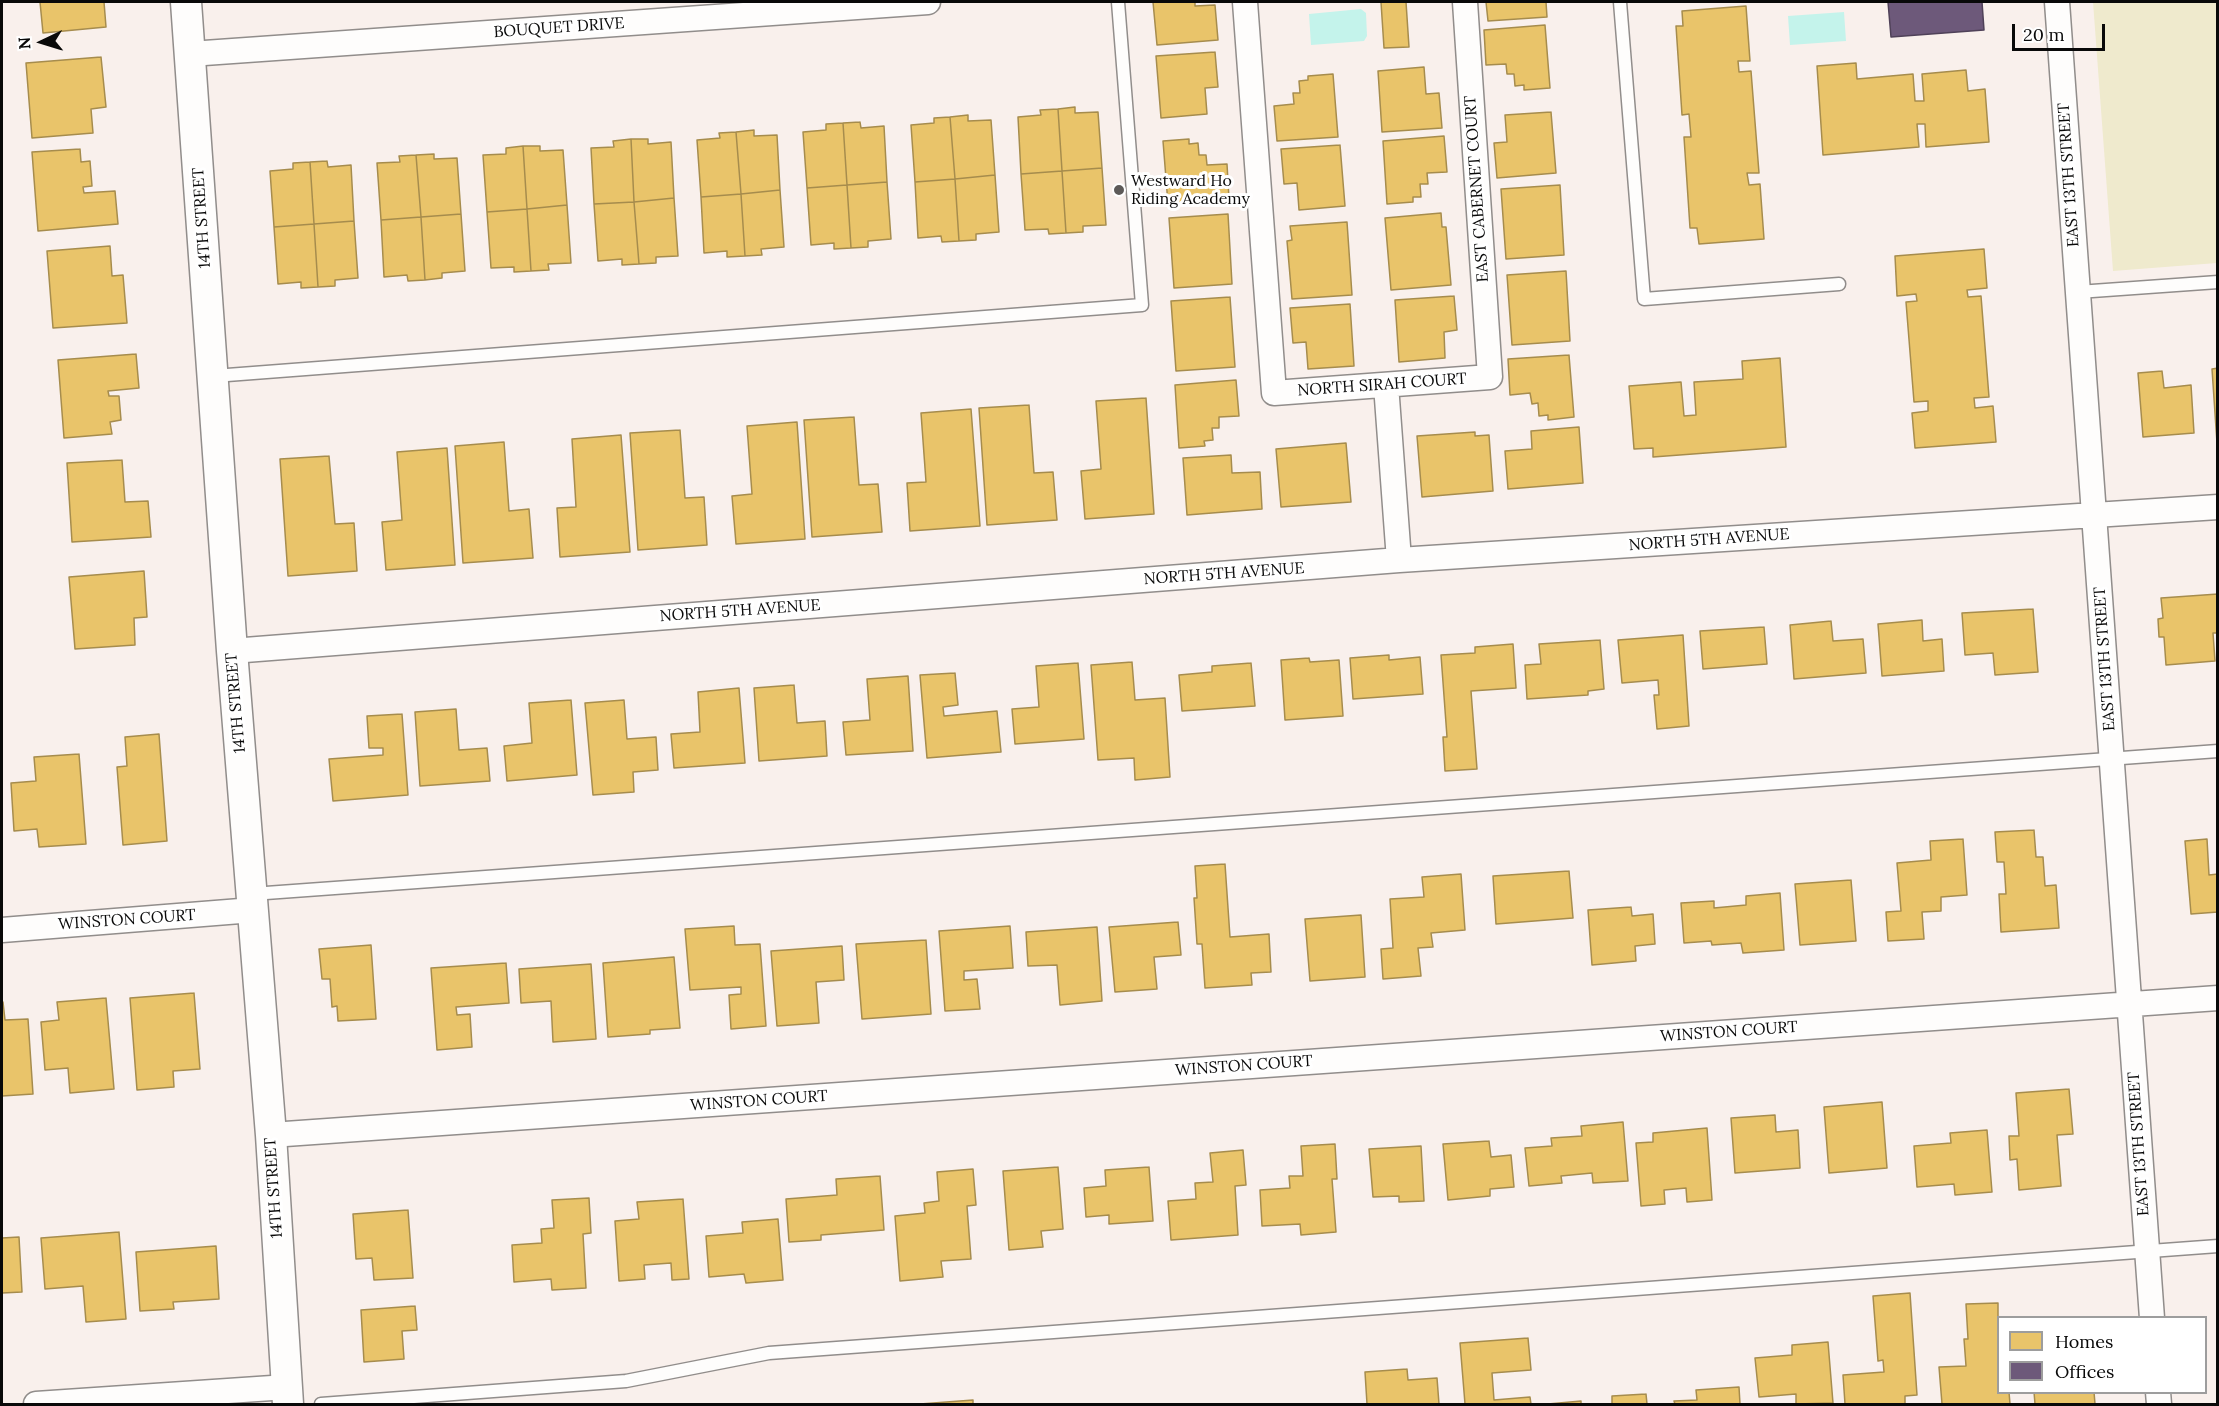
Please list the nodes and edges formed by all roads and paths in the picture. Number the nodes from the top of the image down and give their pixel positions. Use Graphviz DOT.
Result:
graph roads {
  1 [pos="186,2"];
  2 [pos="928,2"];
  3 [pos="1118,2"];
  4 [pos="1245,2"];
  5 [pos="1465,2"];
  6 [pos="1620,2"];
  7 [pos="2057,2"];
  8 [pos="190,54"];
  9 [pos="2217,282"];
  10 [pos="1839,284"];
  11 [pos="2078,292"];
  12 [pos="214,376"];
  13 [pos="1490,377"];
  14 [pos="1386,385"];
  15 [pos="2217,507"];
  16 [pos="2095,516"];
  17 [pos="1399,560"];
  18 [pos="232,651"];
  19 [pos="2217,751"];
  20 [pos="2112,759"];
  21 [pos="253,902"];
  22 [pos="2,930"];
  23 [pos="2217,998"];
  24 [pos="2129,1004"];
  25 [pos="271,1135"];
  26 [pos="2217,1246"];
  27 [pos="2147,1251"];
  28 [pos="2152,1316"];
  29 [pos="288,1396"];
  30 [pos="36,1404"];
  31 [pos="321,1404"];
  1 -- 8 [label="street, 14TH STREET"];
  2 -- 8 [label="street, BOUQUET DRIVE"];
  3 -- 12 [label="lane"];
  4 -- 14 [label="street, NORTH SIRAH COURT"];
  5 -- 13 [label="street, EAST CABERNET COURT"];
  6 -- 10 [label="lane"];
  7 -- 11 [label="street, EAST 13TH STREET"];
  8 -- 12 [label="street, 14TH STREET"];
  9 -- 11 [label="lane"];
  11 -- 16 [label="street, EAST 13TH STREET"];
  12 -- 18 [label="street, 14TH STREET"];
  13 -- 14 [label="street, NORTH SIRAH COURT"];
  14 -- 17 [label="street"];
  15 -- 16 [label="street, NORTH 5TH AVENUE"];
  16 -- 17 [label="street, NORTH 5TH AVENUE"];
  16 -- 20 [label="street, EAST 13TH STREET"];
  17 -- 18 [label="street, NORTH 5TH AVENUE"];
  18 -- 21 [label="street, 14TH STREET"];
  19 -- 20 [label="lane"];
  20 -- 21 [label="lane"];
  20 -- 24 [label="street, EAST 13TH STREET"];
  21 -- 22 [label="street, WINSTON COURT"];
  21 -- 25 [label="street, 14TH STREET"];
  23 -- 24 [label="street, WINSTON COURT"];
  24 -- 25 [label="street, WINSTON COURT"];
  24 -- 27 [label="street, EAST 13TH STREET"];
  25 -- 29 [label="street, 14TH STREET"];
  26 -- 27 [label="lane"];
  27 -- 28 [label="street, EAST 13TH STREET"];
  27 -- 31 [label="lane"];
  29 -- 30 [label="street"];
}
